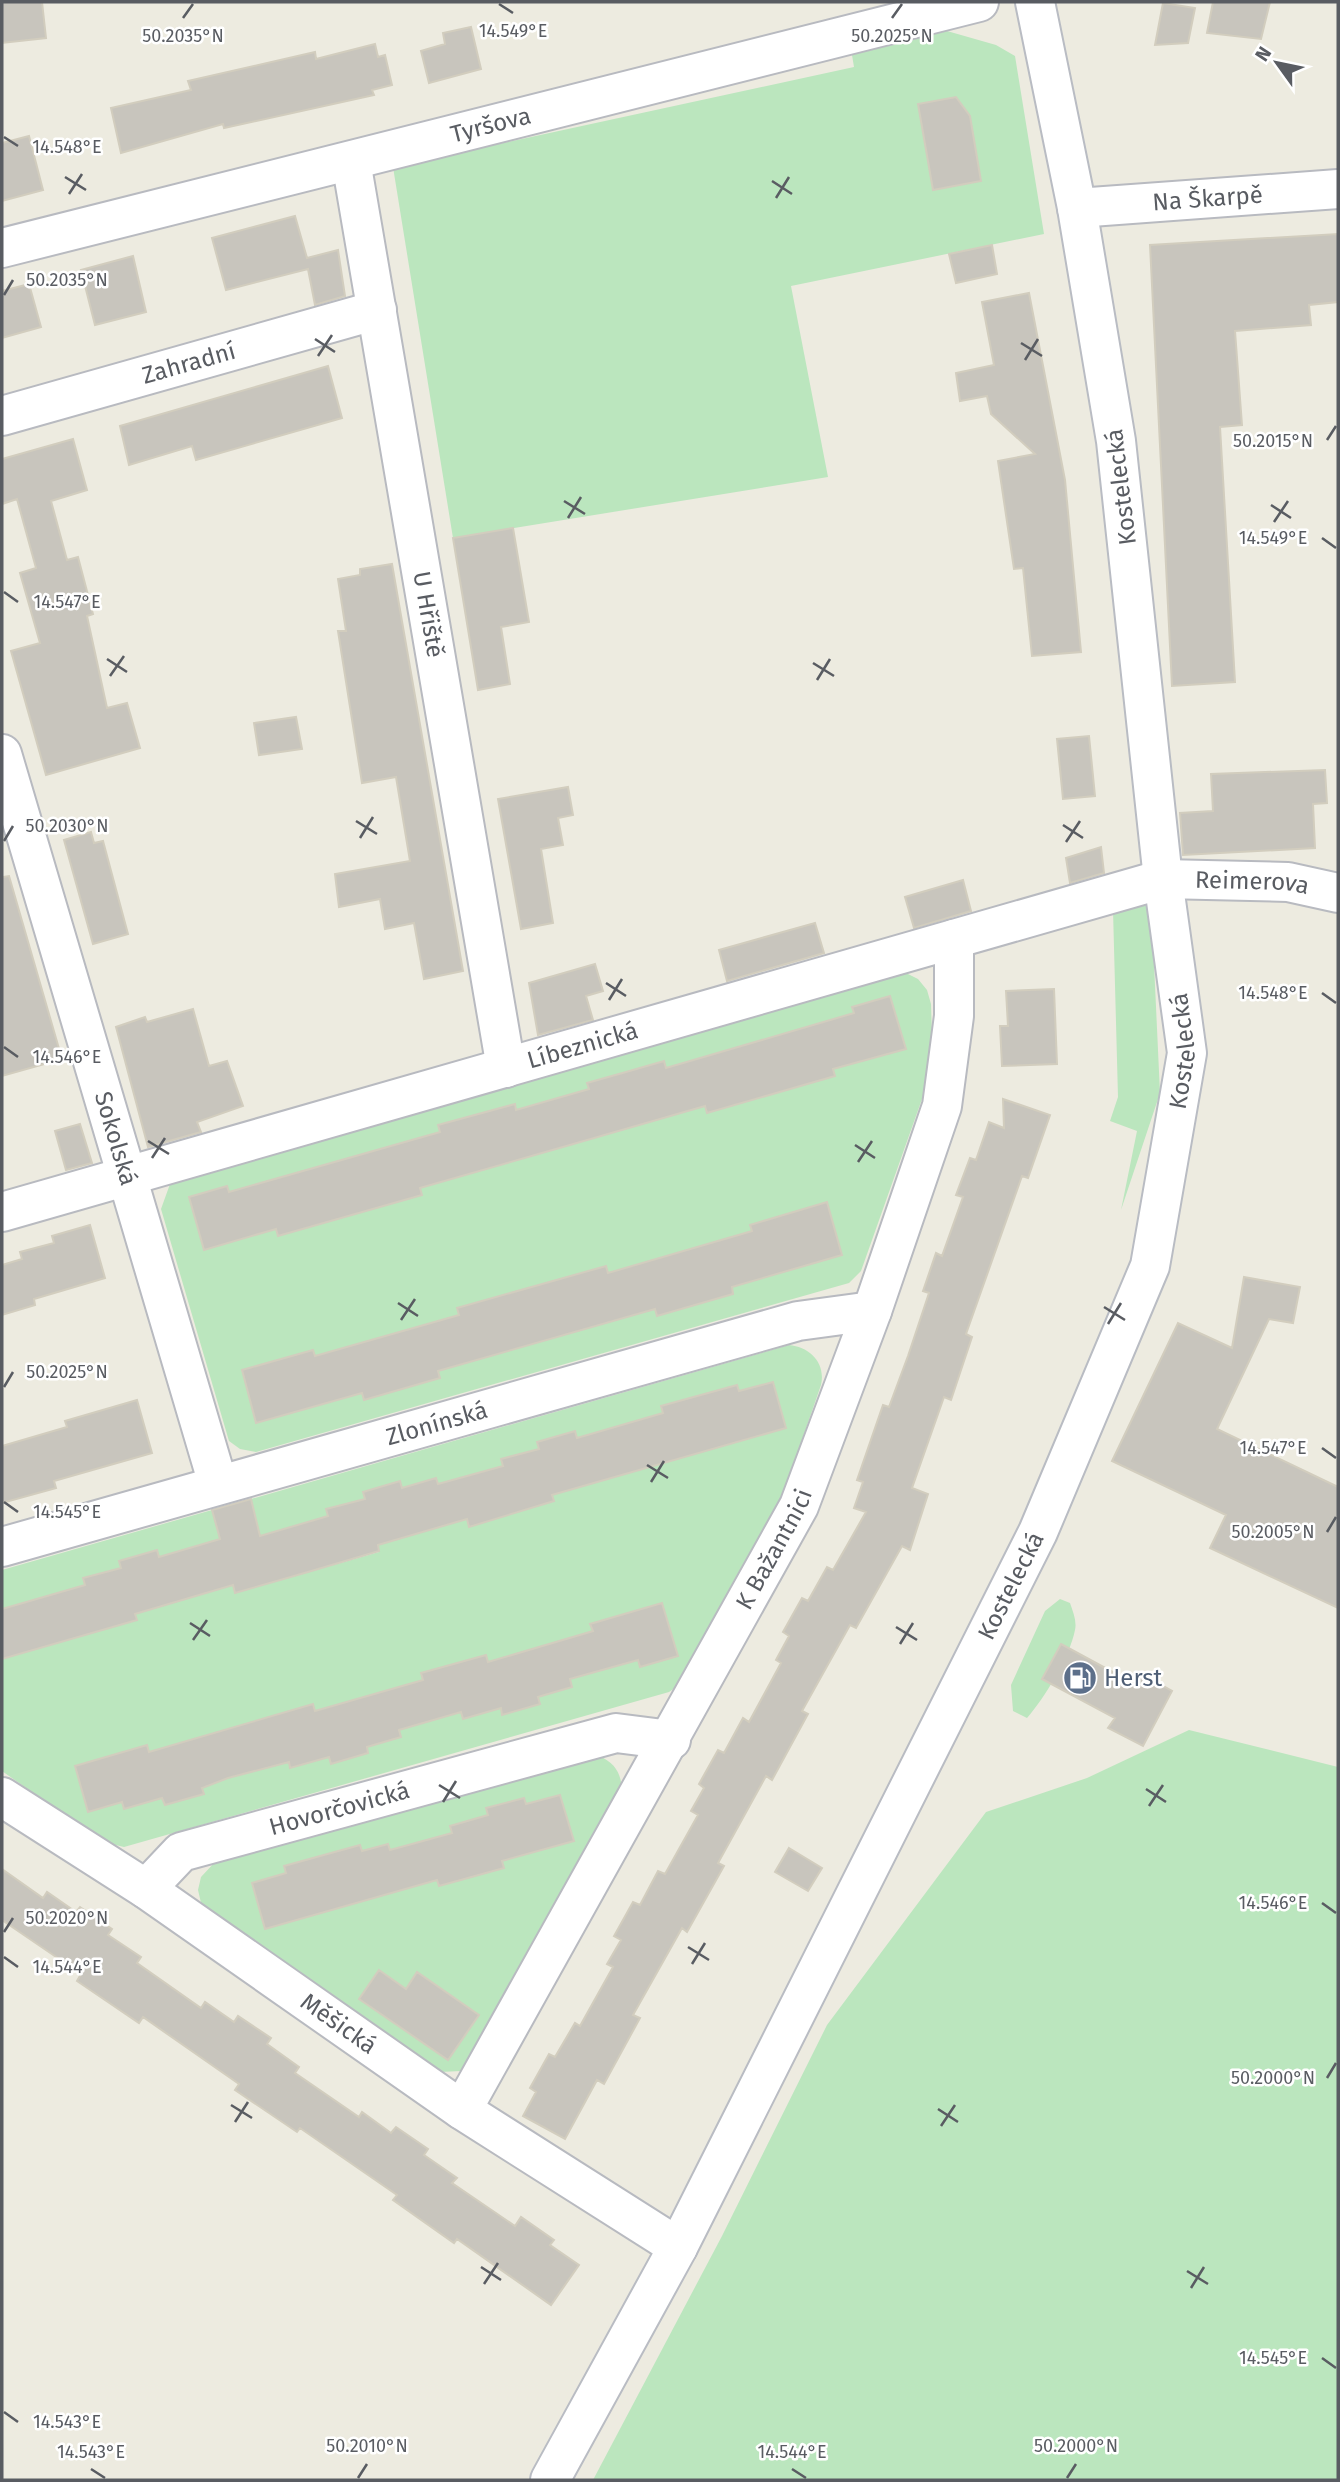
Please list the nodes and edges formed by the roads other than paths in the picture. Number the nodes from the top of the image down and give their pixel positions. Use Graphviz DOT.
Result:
graph roads {
  1 [pos="979,2"];
  2 [pos="1035,2"];
  3 [pos="351,160"];
  4 [pos="1338,189"];
  5 [pos="1077,208"];
  6 [pos="2,248"];
  7 [pos="377,310"];
  8 [pos="2,416"];
  9 [pos="2,754"];
  10 [pos="1163,880"];
  11 [pos="1338,893"];
  12 [pos="954,939"];
  13 [pos="506,1068"];
  14 [pos="128,1177"];
  15 [pos="2,1212"];
  16 [pos="872,1311"];
  17 [pos="218,1484"];
  18 [pos="2,1547"];
  19 [pos="671,1740"];
  20 [pos="2,1797"];
  21 [pos="146,1889"];
  22 [pos="462,2110"];
  23 [pos="678,2247"];
  24 [pos="550,2480"];
  1 -- 3 [label="street, Tyršova"];
  2 -- 5 [label="street, Kostelecká"];
  3 -- 6 [label="street, Tyršova"];
  3 -- 7 [label="street, U Hřiště"];
  4 -- 5 [label="street, Na Škarpě"];
  5 -- 10 [label="street, Kostelecká"];
  7 -- 8 [label="street, Zahradní"];
  7 -- 13 [label="street, U Hřiště"];
  9 -- 14 [label="street, Sokolská"];
  10 -- 11 [label="street, Reimerova"];
  10 -- 12 [label="street, Líbeznická"];
  10 -- 23 [label="street, Kostelecká"];
  12 -- 13 [label="street, Líbeznická"];
  12 -- 16 [label="street, K Bažantnici"];
  13 -- 14 [label="street, Líbeznická"];
  14 -- 15 [label="street, Líbeznická"];
  14 -- 17 [label="street, Sokolská"];
  16 -- 17 [label="street, Zlonínská"];
  16 -- 19 [label="street, K Bažantnici"];
  17 -- 18 [label="street, Zlonínská"];
  19 -- 21 [label="street, Hovorčovická"];
  19 -- 22 [label="street, K Bažantnici"];
  20 -- 21 [label="street, Měšická"];
  21 -- 22 [label="street, Měšická"];
  22 -- 23 [label="street, Měšická"];
  23 -- 24 [label="street, Kostelecká"];
}
